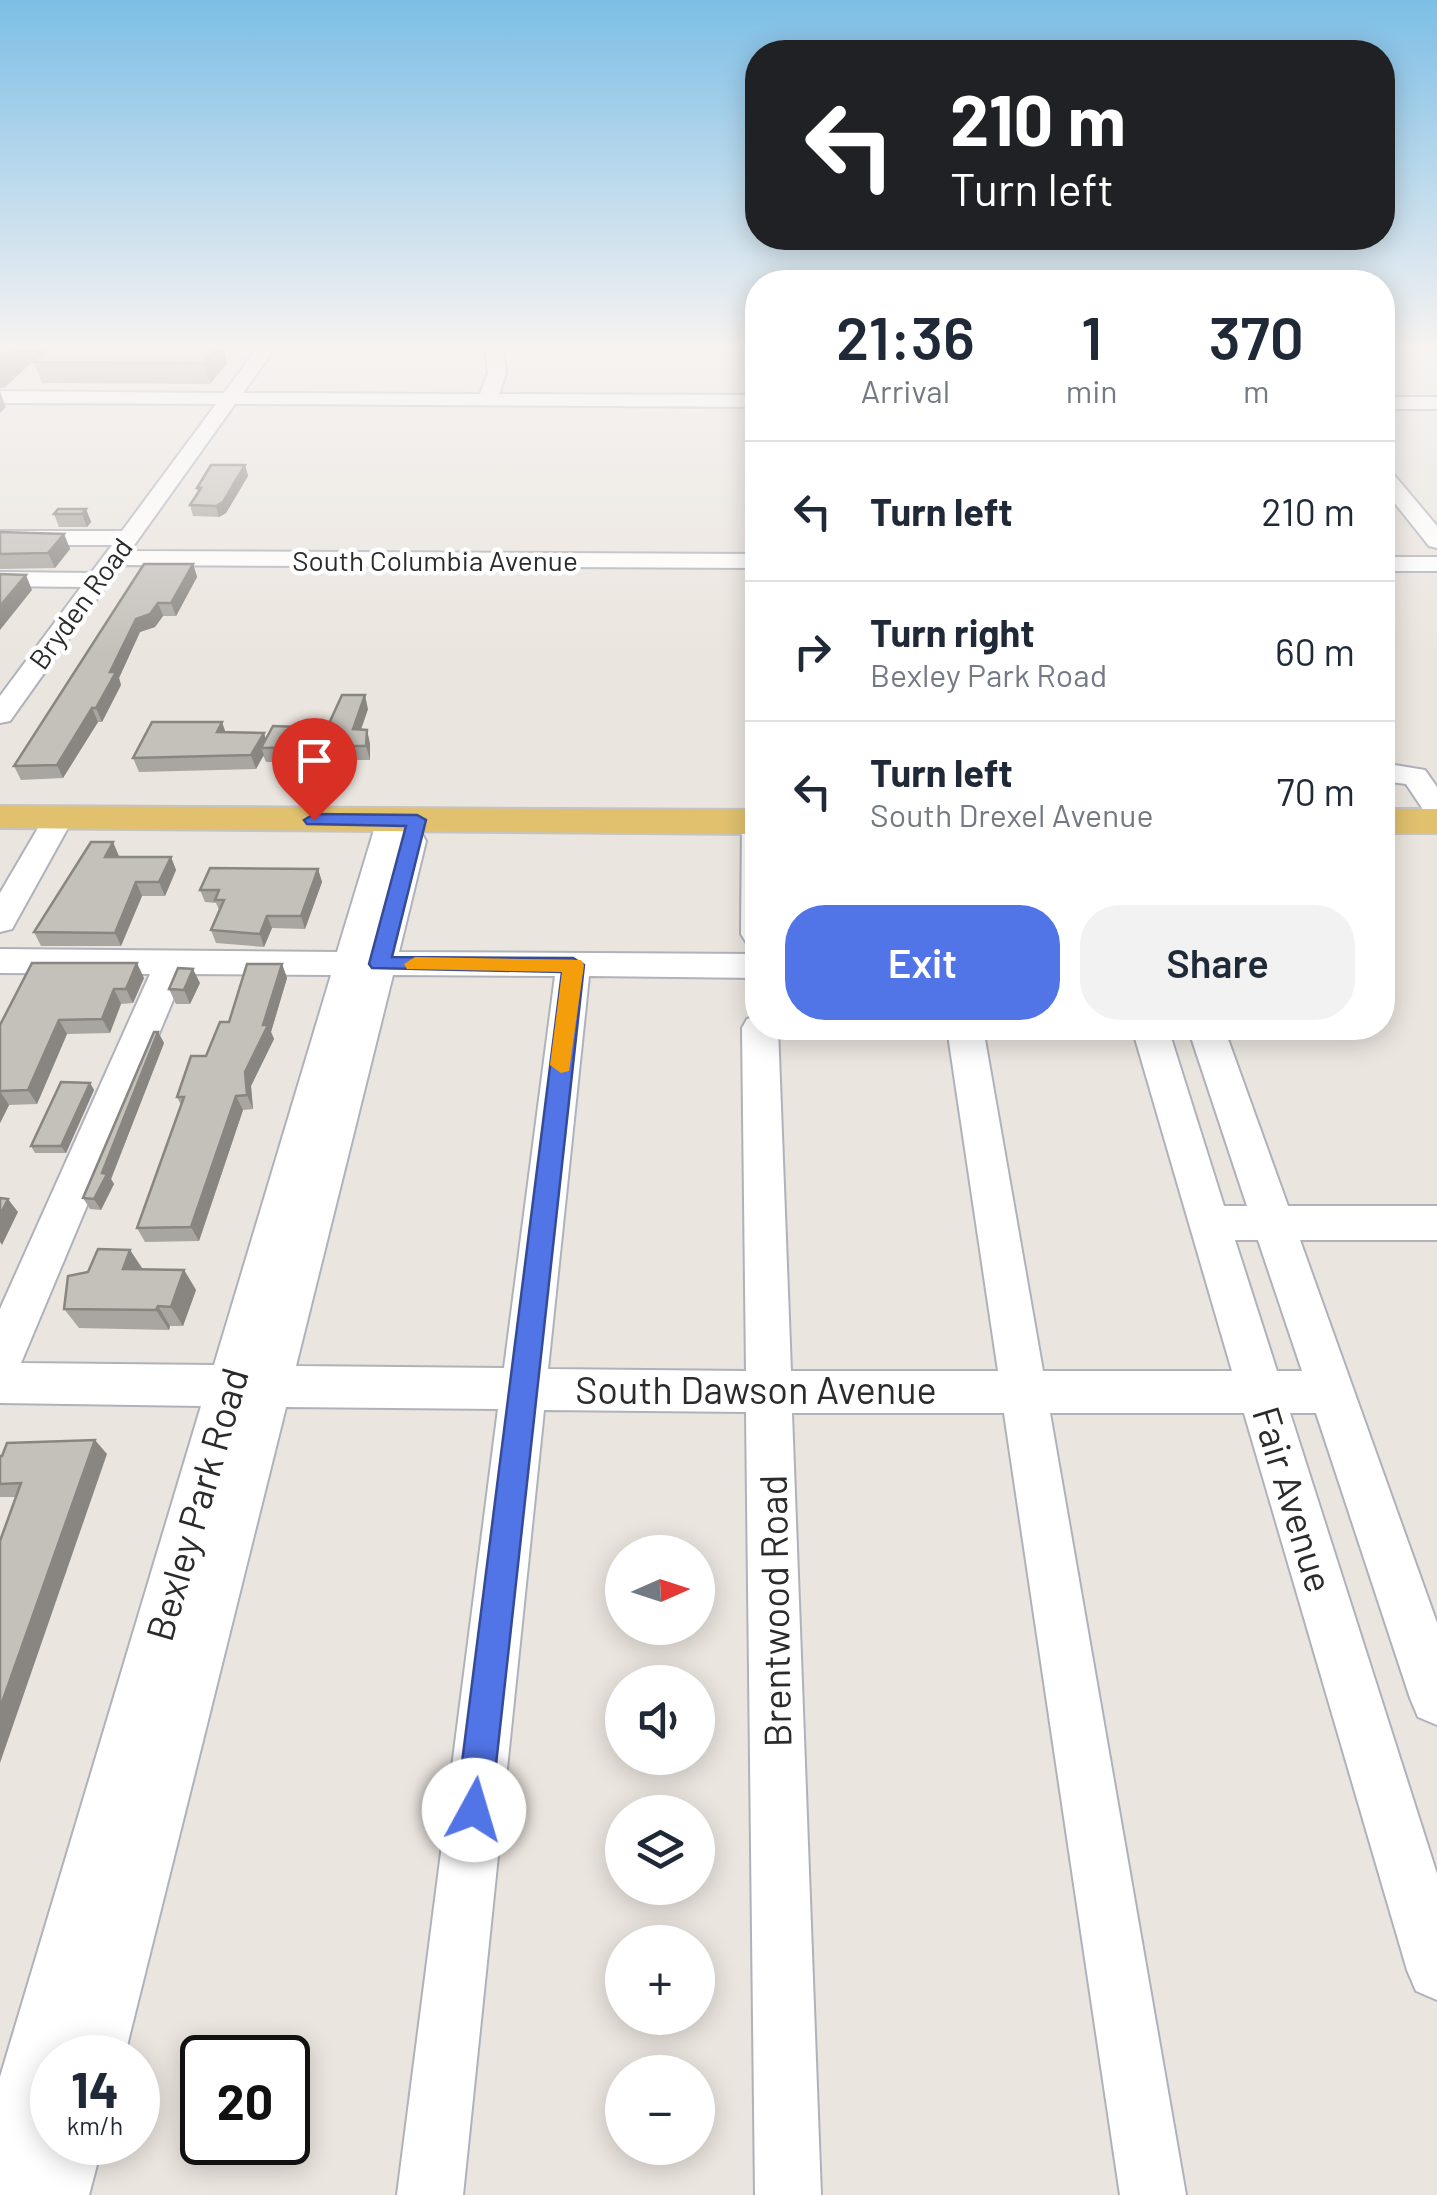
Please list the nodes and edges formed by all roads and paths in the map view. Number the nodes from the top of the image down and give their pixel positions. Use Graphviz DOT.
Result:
graph roads {
  1 [pos="191,449"];
  2 [pos="1395,489"];
  3 [pos="0,538"];
  4 [pos="127,538"];
  5 [pos="1437,541"];
  6 [pos="113,558"];
  7 [pos="745,561"];
  8 [pos="1395,564"];
  9 [pos="1437,564"];
  10 [pos="0,579"];
  11 [pos="97,580"];
  12 [pos="0,714"];
  13 [pos="1395,774"];
  14 [pos="1437,808"];
  15 [pos="30,817"];
  16 [pos="404,820"];
  17 [pos="1395,820"];
  18 [pos="1437,821"];
  19 [pos="745,822"];
  20 [pos="0,869"];
  21 [pos="0,921"];
  22 [pos="0,961"];
  23 [pos="172,962"];
  24 [pos="365,964"];
  25 [pos="573,965"];
  26 [pos="745,966"];
  27 [pos="760,1040"];
  28 [pos="967,1040"];
  29 [pos="1154,1040"];
  30 [pos="1210,1040"];
  31 [pos="1210,1222"];
  32 [pos="1273,1223"];
  33 [pos="1437,1224"];
  34 [pos="0,1360"];
  35 [pos="0,1383"];
  36 [pos="249,1385"];
  37 [pos="522,1386"];
  38 [pos="1026,1390"];
  39 [pos="1261,1391"];
  40 [pos="770,1392"];
  41 [pos="1331,1392"];
  42 [pos="1437,1698"];
  43 [pos="106,1908"];
  44 [pos="1437,1970"];
  45 [pos="94,2035"];
  46 [pos="64,2165"];
  47 [pos="0,2188"];
  48 [pos="56,2195"];
  49 [pos="430,2195"];
  50 [pos="788,2195"];
  51 [pos="1153,2195"];
  1 -- 4 [label="street, Bryden Road"];
  2 -- 5 [label="street"];
  3 -- 4 [label="street"];
  4 -- 6 [label="street, Bryden Road"];
  6 -- 7 [label="street, South Columbia Avenue"];
  6 -- 11 [label="street, Bryden Road"];
  8 -- 9 [label="street"];
  10 -- 11 [label="street"];
  11 -- 12 [label="street, Bryden Road"];
  13 -- 14 [label="street"];
  15 -- 16 [label="main road"];
  15 -- 20 [label="street"];
  15 -- 21 [label="street"];
  16 -- 19 [label="main road"];
  16 -- 24 [label="street, Bexley Park Road"];
  17 -- 18 [label="main road"];
  22 -- 23 [label="street"];
  23 -- 24 [label="street"];
  23 -- 34 [label="street"];
  24 -- 25 [label="street"];
  24 -- 36 [label="street, Bexley Park Road"];
  25 -- 26 [label="street"];
  25 -- 37 [label="street"];
  27 -- 40 [label="street, Brentwood Road"];
  28 -- 38 [label="street"];
  29 -- 31 [label="street, Fair Avenue"];
  30 -- 32 [label="street, Fair Avenue"];
  31 -- 32 [label="street"];
  31 -- 39 [label="street, Fair Avenue"];
  32 -- 33 [label="street"];
  32 -- 41 [label="street, Fair Avenue"];
  35 -- 36 [label="street, South Dawson Avenue"];
  36 -- 37 [label="street, South Dawson Avenue"];
  36 -- 43 [label="street, Bexley Park Road"];
  37 -- 40 [label="street, South Dawson Avenue"];
  37 -- 49 [label="street"];
  38 -- 39 [label="street, South Dawson Avenue"];
  38 -- 40 [label="street, South Dawson Avenue"];
  38 -- 51 [label="street"];
  39 -- 41 [label="street, South Dawson Avenue"];
  39 -- 44 [label="street, Fair Avenue"];
  40 -- 50 [label="street, Brentwood Road"];
  41 -- 42 [label="street, Fair Avenue"];
  43 -- 45 [label="street, Bexley Park Road"];
  43 -- 47 [label="street, Bexley Park Road"];
  46 -- 48 [label="street"];
}
